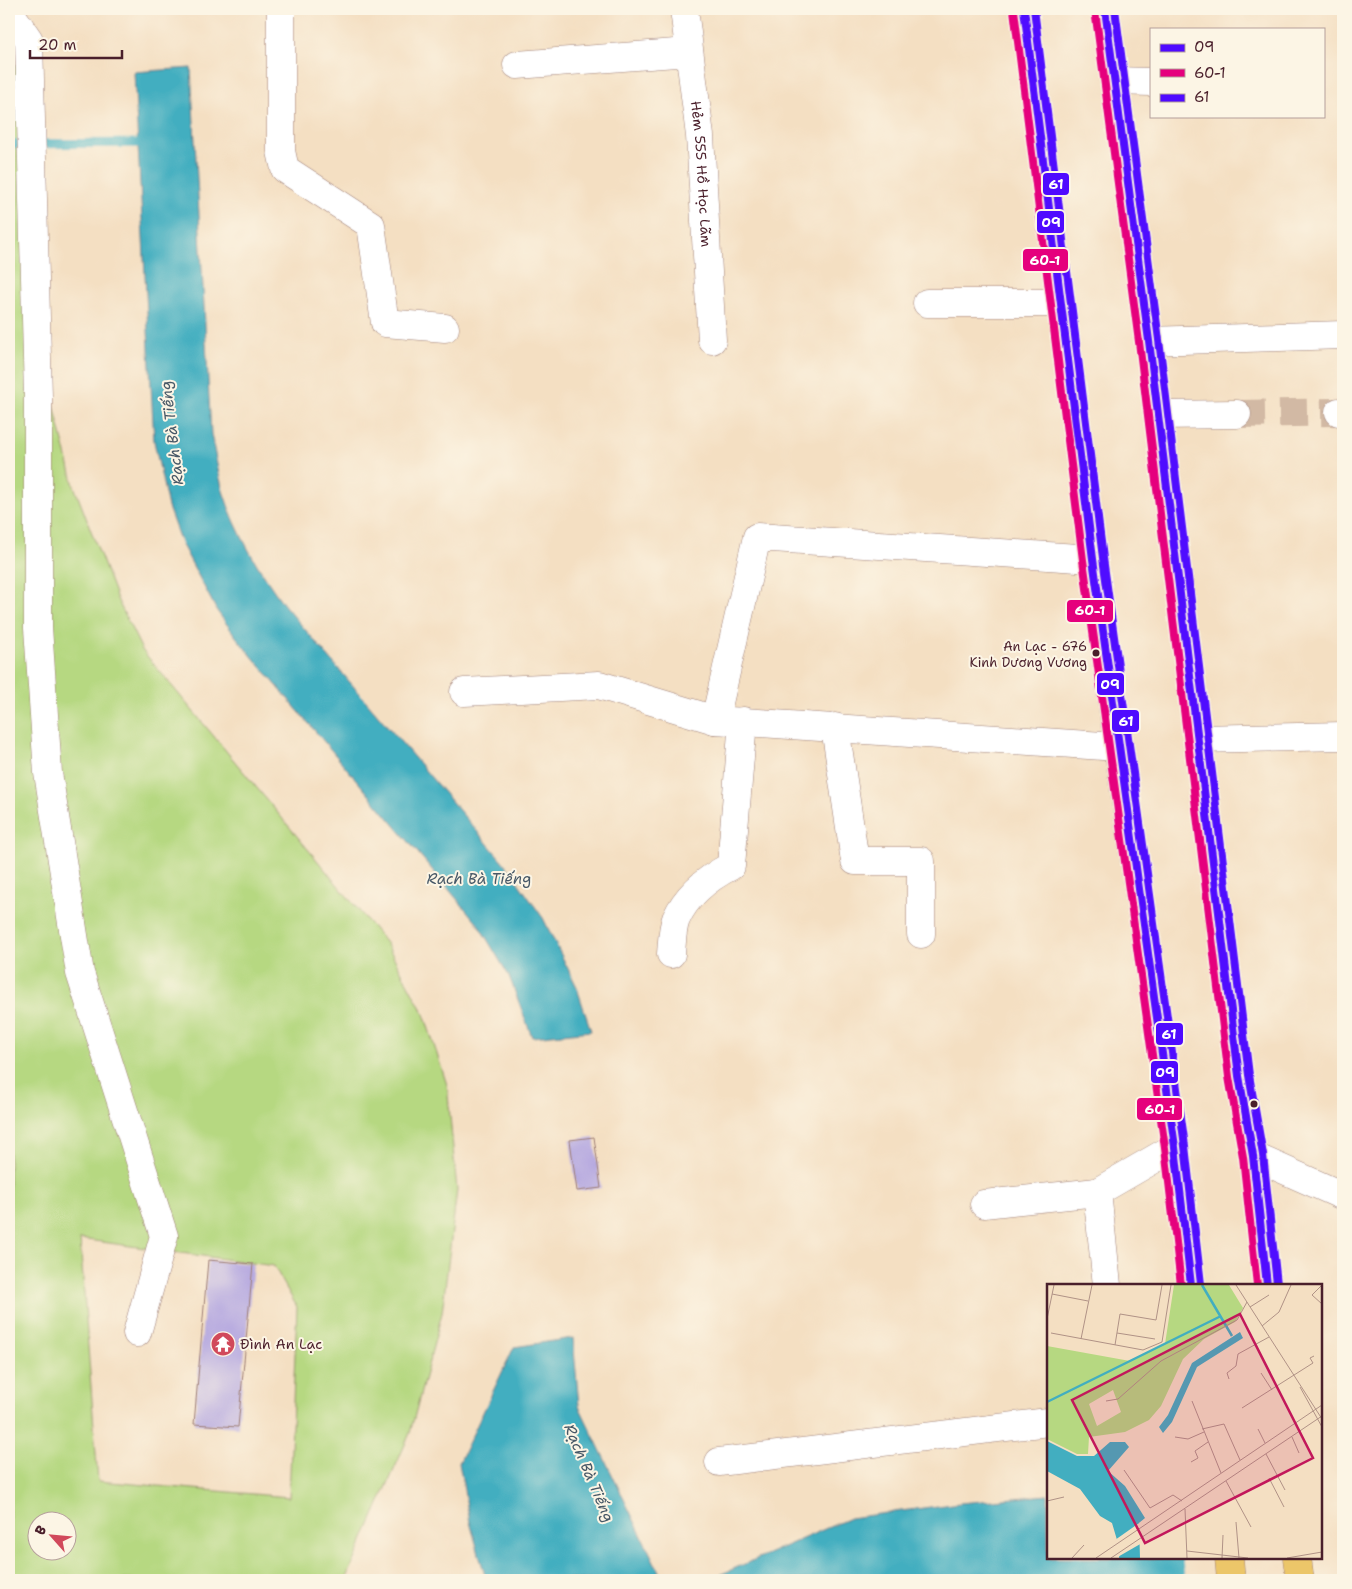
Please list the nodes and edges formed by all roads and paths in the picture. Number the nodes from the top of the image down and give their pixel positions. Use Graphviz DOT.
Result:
graph roads {
  1 [pos="281,9"];
  2 [pos="684,9"];
  3 [pos="1024,9"];
  4 [pos="1105,9"];
  5 [pos="9,12"];
  6 [pos="689,52"];
  7 [pos="517,66"];
  8 [pos="1114,81"];
  9 [pos="1150,82"];
  10 [pos="927,303"];
  11 [pos="1061,303"];
  12 [pos="445,328"];
  13 [pos="1343,335"];
  14 [pos="712,340"];
  15 [pos="1149,341"];
  16 [pos="1237,414"];
  17 [pos="1158,415"];
  18 [pos="1093,559"];
  19 [pos="464,692"];
  20 [pos="715,720"];
  21 [pos="743,721"];
  22 [pos="835,727"];
  23 [pos="1343,736"];
  24 [pos="1198,739"];
  25 [pos="1118,747"];
  26 [pos="921,934"];
  27 [pos="671,954"];
  28 [pos="1175,1147"];
  29 [pos="1253,1156"];
  30 [pos="1098,1192"];
  31 [pos="1343,1196"];
  32 [pos="984,1204"];
  33 [pos="1108,1284"];
  34 [pos="1191,1284"];
  35 [pos="1267,1284"];
  36 [pos="137,1333"];
  37 [pos="1047,1422"];
  38 [pos="720,1462"];
  39 [pos="1229,1559"];
  40 [pos="1231,1580"];
  1 -- 12 [label="street"];
  2 -- 6 [label="street, Hẻm 555 Hồ Học Lãm"];
  3 -- 11 [label="main road"];
  4 -- 8 [label="main road"];
  5 -- 36 [label="street"];
  6 -- 7 [label="street"];
  6 -- 14 [label="street, Hẻm 555 Hồ Học Lãm"];
  8 -- 9 [label="street"];
  8 -- 15 [label="main road"];
  10 -- 11 [label="street"];
  11 -- 18 [label="main road"];
  13 -- 15 [label="street"];
  15 -- 17 [label="main road"];
  16 -- 17 [label="street"];
  17 -- 24 [label="main road"];
  18 -- 20 [label="street"];
  18 -- 25 [label="main road"];
  19 -- 20 [label="street"];
  20 -- 21 [label="street"];
  21 -- 22 [label="street"];
  21 -- 27 [label="street"];
  22 -- 25 [label="street"];
  22 -- 26 [label="street"];
  23 -- 24 [label="street"];
  24 -- 29 [label="main road"];
  25 -- 28 [label="main road"];
  28 -- 30 [label="street"];
  28 -- 34 [label="main road"];
  29 -- 31 [label="street"];
  29 -- 35 [label="main road"];
  30 -- 32 [label="street"];
  30 -- 33 [label="street"];
  37 -- 38 [label="street"];
  39 -- 40 [label="main road"];
}
